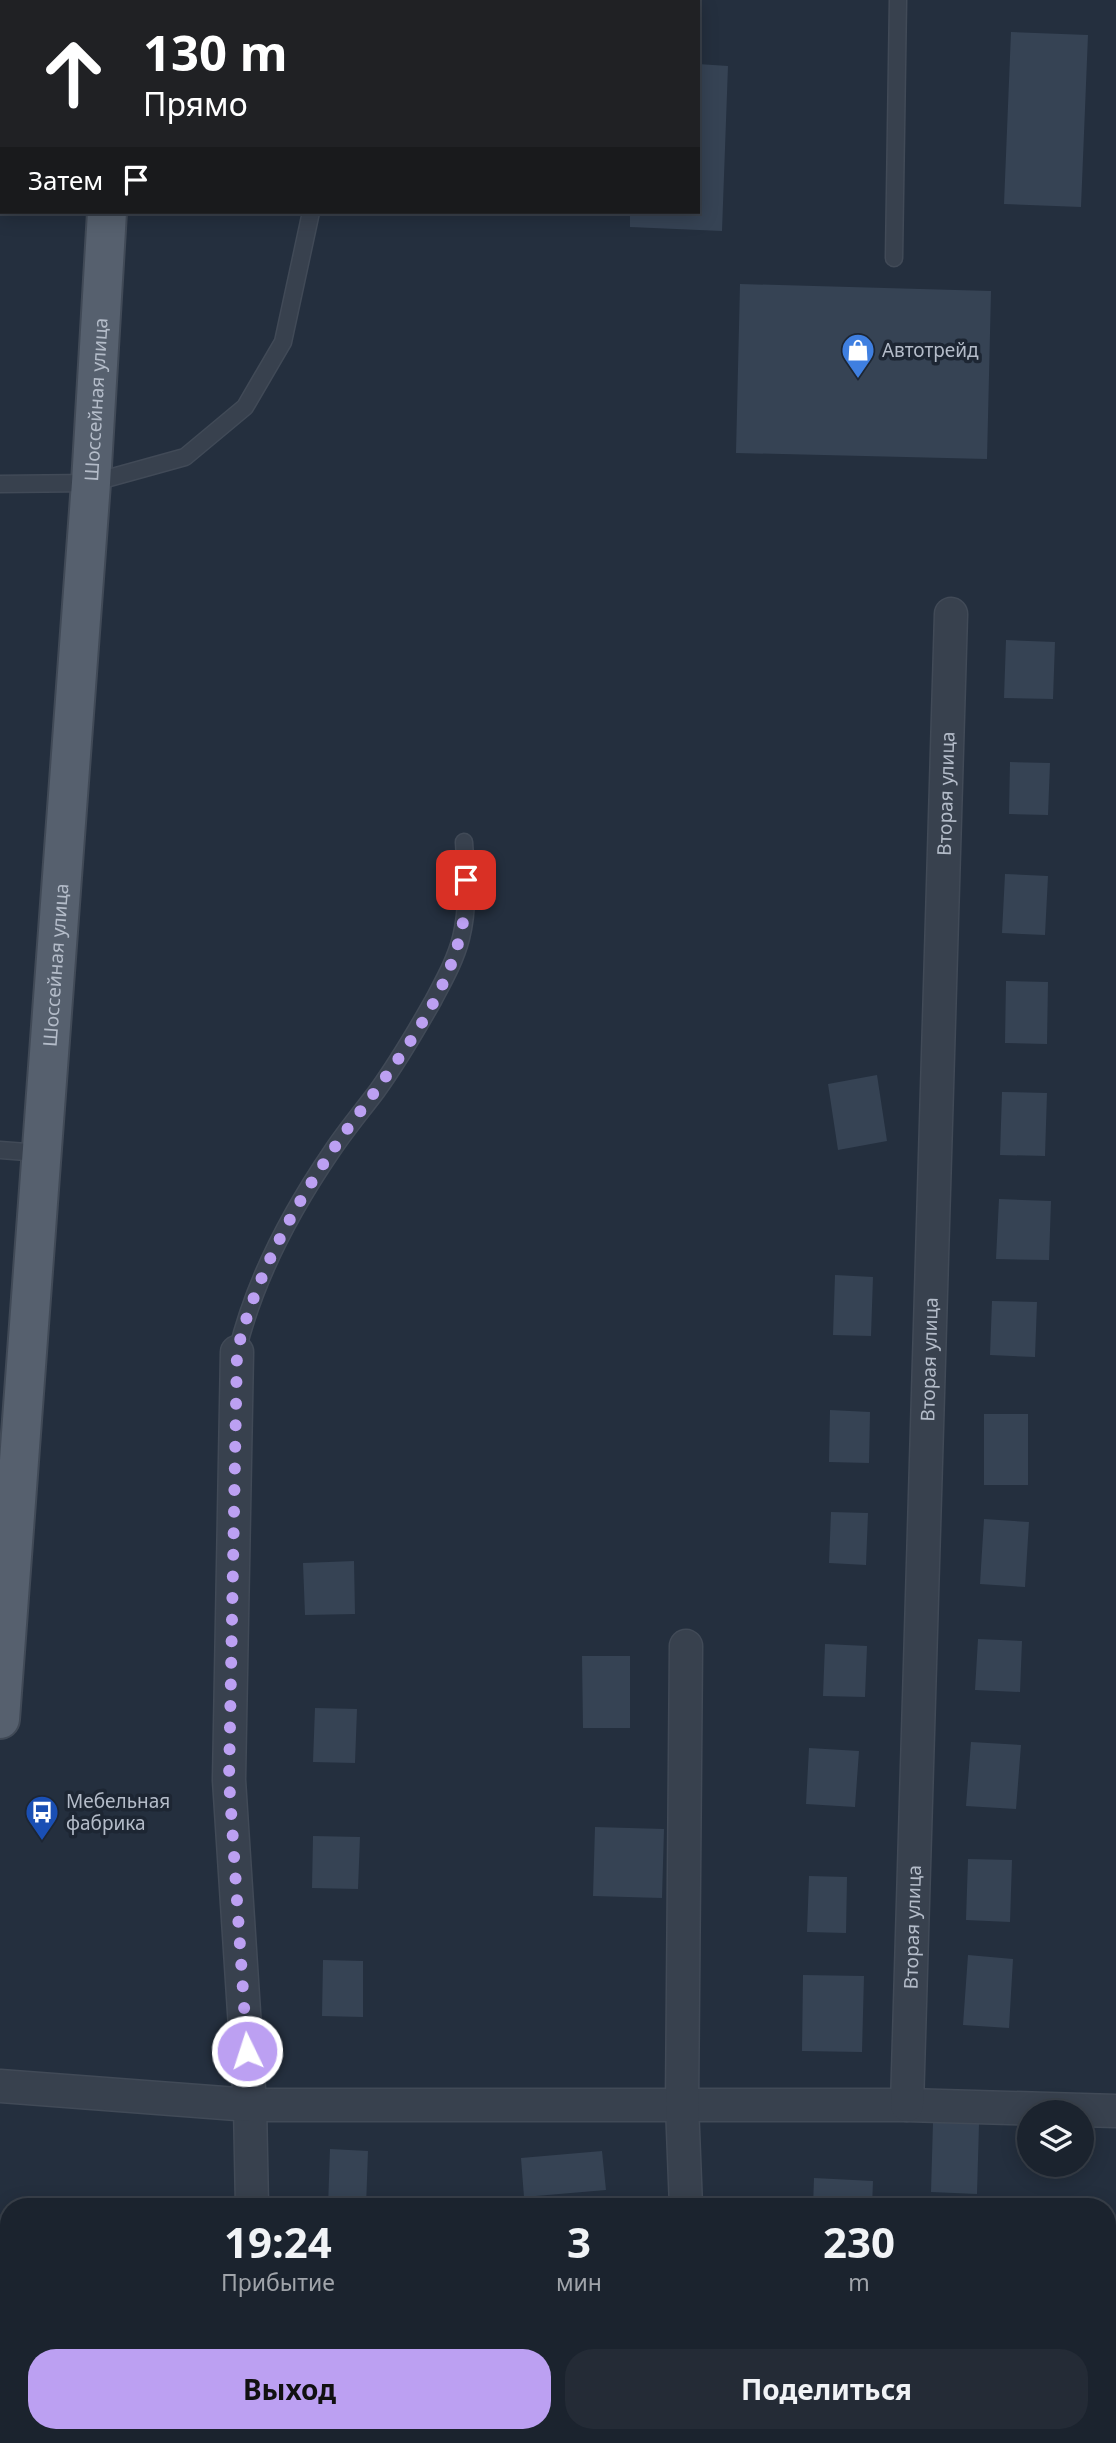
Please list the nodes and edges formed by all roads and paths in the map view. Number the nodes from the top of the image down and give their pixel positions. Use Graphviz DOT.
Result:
graph roads {
  1 [pos="898,0"];
  2 [pos="107,214"];
  3 [pos="310,214"];
  4 [pos="894,258"];
  5 [pos="91,483"];
  6 [pos="0,484"];
  7 [pos="951,614"];
  8 [pos="464,842"];
  9 [pos="0,1150"];
  10 [pos="40,1153"];
  11 [pos="237,1352"];
  12 [pos="686,1646"];
  13 [pos="0,1719"];
  14 [pos="0,2087"];
  15 [pos="250,2105"];
  16 [pos="682,2105"];
  17 [pos="906,2105"];
  18 [pos="1116,2111"];
  19 [pos="252,2198"];
  20 [pos="686,2198"];
  1 -- 4 [label="lane"];
  2 -- 5 [label="main road, Шоссейная улица"];
  3 -- 5 [label="lane"];
  5 -- 6 [label="lane"];
  5 -- 10 [label="main road, Шоссейная улица"];
  7 -- 17 [label="street, Вторая улица"];
  8 -- 11 [label="lane"];
  9 -- 10 [label="lane"];
  10 -- 13 [label="main road, Шоссейная улица"];
  11 -- 15 [label="street"];
  12 -- 16 [label="street"];
  14 -- 15 [label="street"];
  15 -- 16 [label="street"];
  15 -- 19 [label="street"];
  16 -- 17 [label="street"];
  16 -- 20 [label="street"];
  17 -- 18 [label="street"];
}
